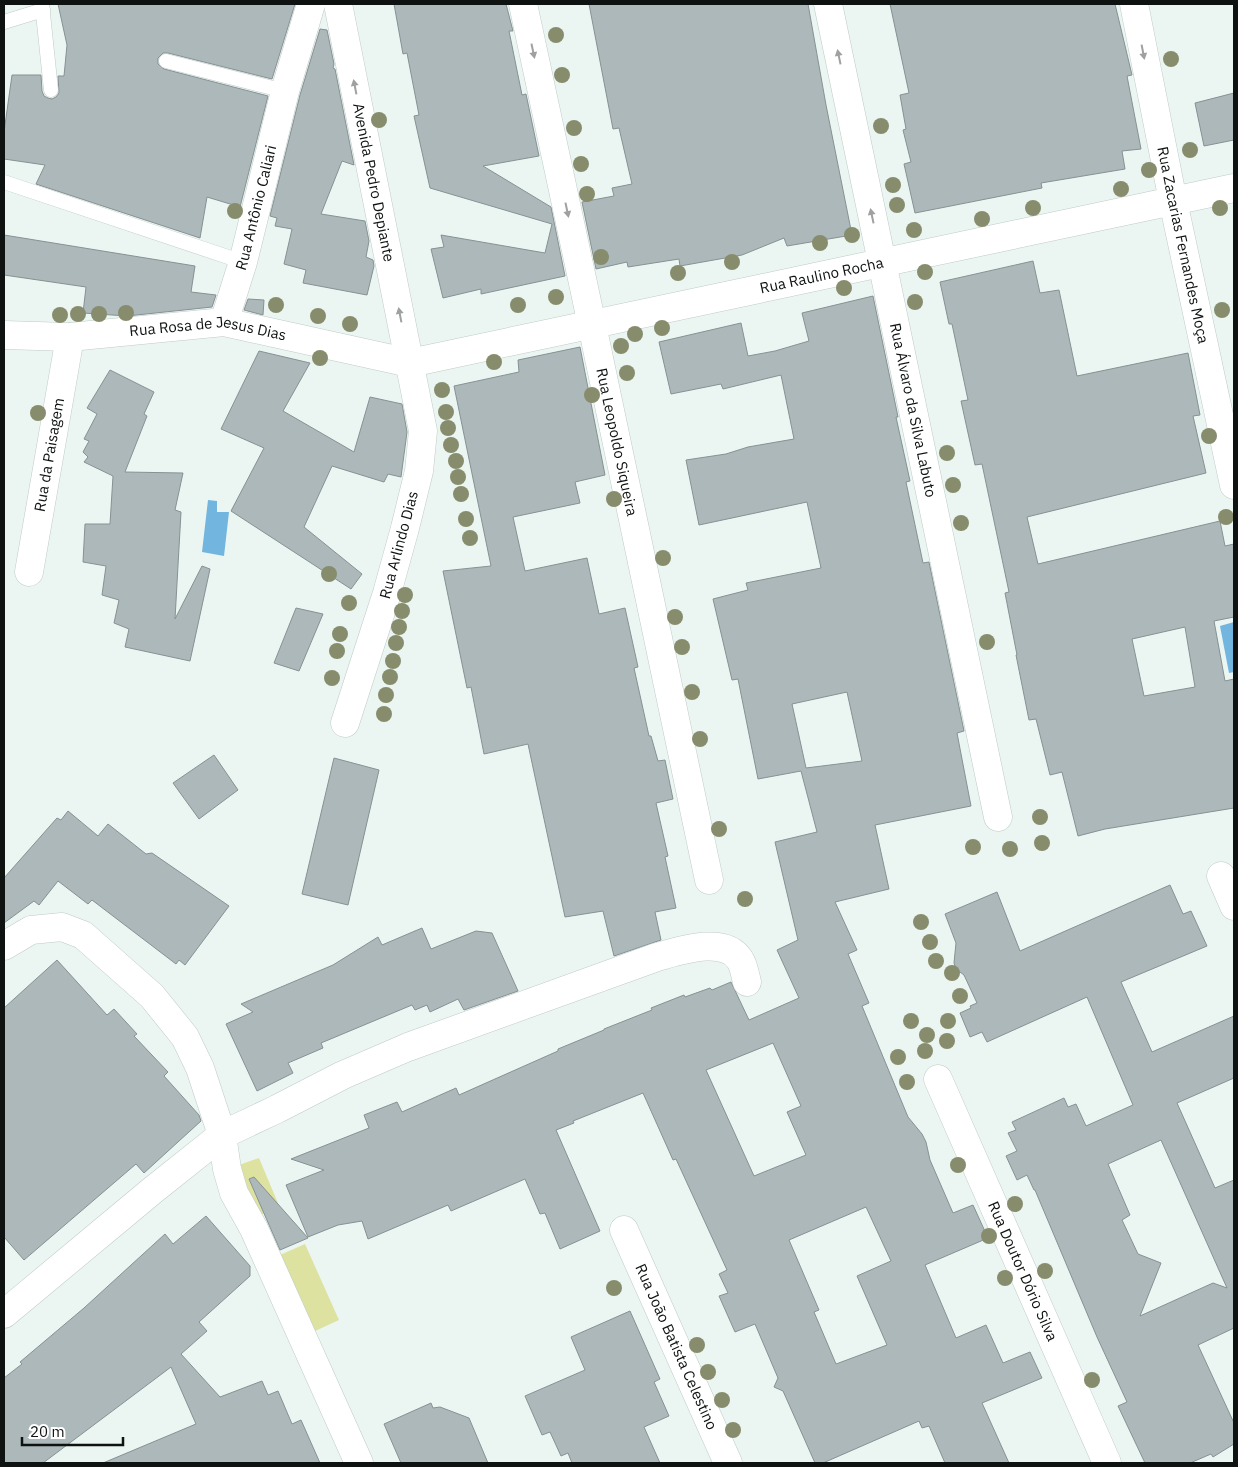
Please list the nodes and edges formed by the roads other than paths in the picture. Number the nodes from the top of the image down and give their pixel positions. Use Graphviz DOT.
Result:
graph roads {
  1 [pos="311,4"];
  2 [pos="338,4"];
  3 [pos="522,4"];
  4 [pos="828,4"];
  5 [pos="1134,4"];
  6 [pos="43,7"];
  7 [pos="4,22"];
  8 [pos="166,61"];
  9 [pos="51,90"];
  10 [pos="285,92"];
  11 [pos="4,182"];
  12 [pos="1234,188"];
  13 [pos="1173,201"];
  14 [pos="243,262"];
  15 [pos="882,263"];
  16 [pos="224,322"];
  17 [pos="592,325"];
  18 [pos="4,334"];
  19 [pos="70,337"];
  20 [pos="410,363"];
  21 [pos="1234,485"];
  22 [pos="29,572"];
  23 [pos="345,723"];
  24 [pos="998,817"];
  25 [pos="1221,876"];
  26 [pos="710,880"];
  27 [pos="1234,906"];
  28 [pos="4,946"];
  29 [pos="747,982"];
  30 [pos="938,1079"];
  31 [pos="222,1135"];
  32 [pos="624,1230"];
  33 [pos="4,1314"];
  34 [pos="359,1463"];
  35 [pos="728,1463"];
  36 [pos="1107,1463"];
  1 -- 10 [label="street, Rua Antônio Caliari"];
  20 -- 2 [label="street, Avenida Pedro Depiante, one-way"];
  3 -- 17 [label="street, Rua Leopoldo Siqueira, one-way"];
  15 -- 4 [label="street, Rua Álvaro da Silva Labuto, one-way"];
  5 -- 13 [label="street, Rua Zacarias Fernandes Moça, one-way"];
  6 -- 7 [label="lane"];
  6 -- 9 [label="lane"];
  8 -- 10 [label="lane"];
  10 -- 14 [label="street, Rua Antônio Caliari"];
  11 -- 14 [label="lane"];
  12 -- 13 [label="street, Rua Raulino Rocha"];
  13 -- 15 [label="street, Rua Raulino Rocha"];
  13 -- 21 [label="street, Rua Zacarias Fernandes Moça"];
  14 -- 16 [label="street, Rua Antônio Caliari"];
  15 -- 17 [label="street, Rua Raulino Rocha"];
  15 -- 24 [label="street, Rua Álvaro da Silva Labuto"];
  16 -- 19 [label="street, Rua Rosa de Jesus Dias"];
  16 -- 20 [label="street, Rua Rosa de Jesus Dias"];
  17 -- 20 [label="street, Rua Raulino Rocha"];
  17 -- 26 [label="street, Rua Leopoldo Siqueira"];
  18 -- 19 [label="street, Rua Rosa de Jesus Dias"];
  19 -- 22 [label="street, Rua da Paisagem"];
  20 -- 23 [label="street, Rua Arlindo Dias"];
  25 -- 27 [label="street"];
  28 -- 31 [label="street"];
  29 -- 31 [label="street"];
  30 -- 36 [label="street, Rua Doutor Dório Silva"];
  31 -- 33 [label="street"];
  31 -- 34 [label="street"];
  32 -- 35 [label="street, Rua João Batista Celestino"];
}
